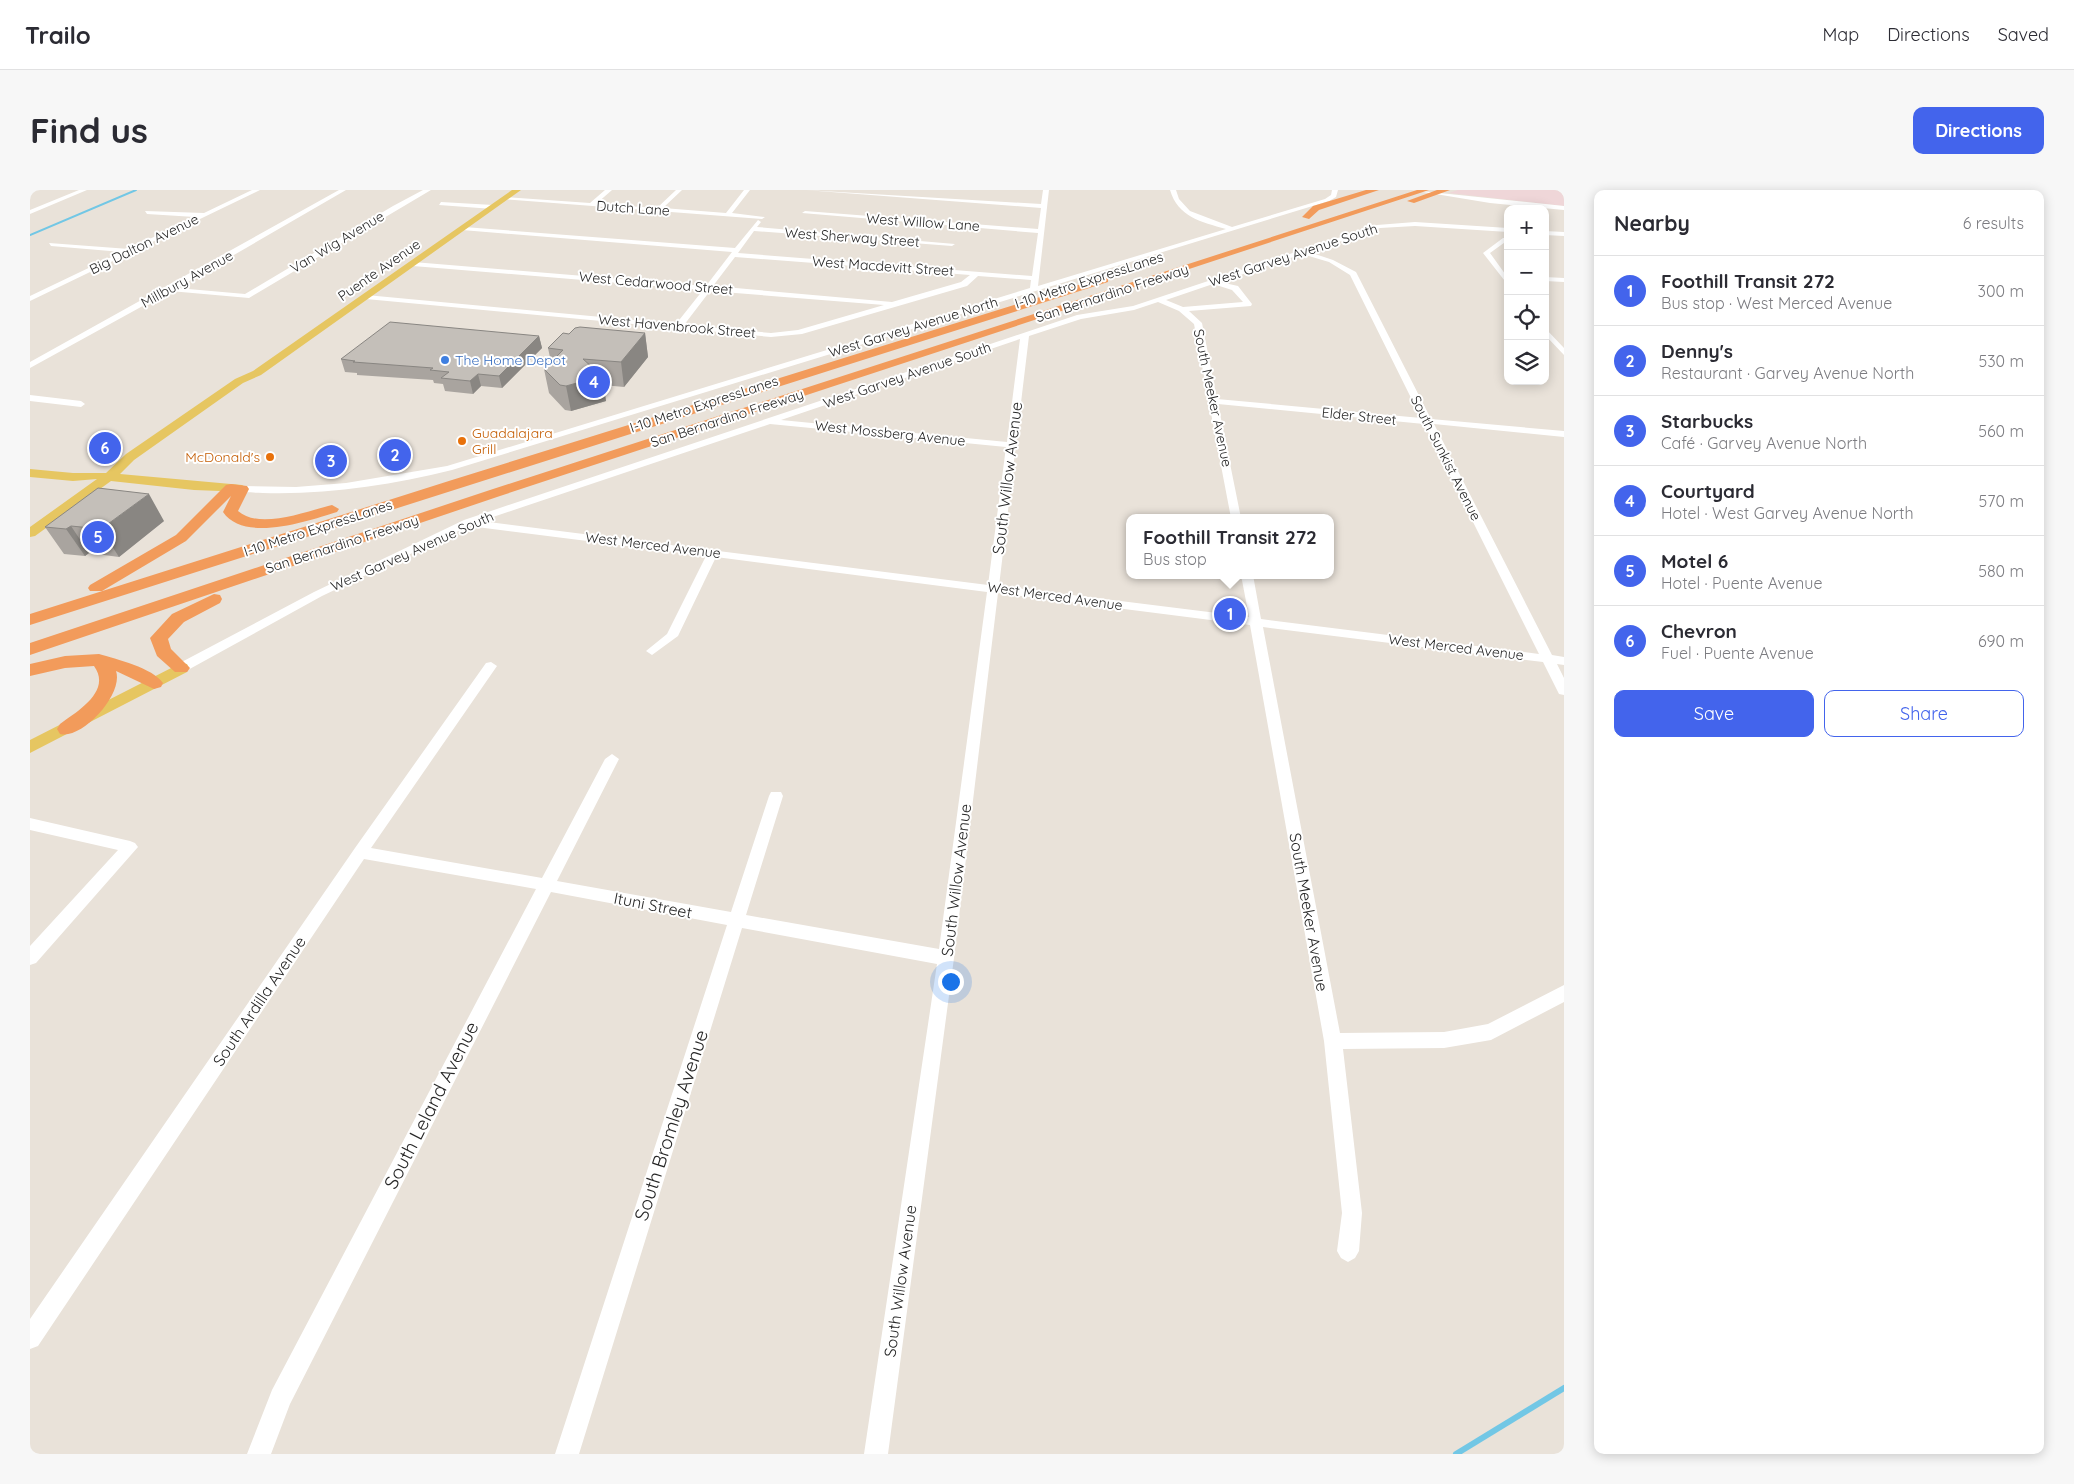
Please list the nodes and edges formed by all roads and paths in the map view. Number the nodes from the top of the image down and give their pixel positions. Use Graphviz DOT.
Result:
graph roads {
  1 [pos="84,190"];
  2 [pos="257,190"];
  3 [pos="343,190"];
  4 [pos="428,190"];
  5 [pos="517,190"];
  6 [pos="609,190"];
  7 [pos="679,190"];
  8 [pos="747,190"];
  9 [pos="808,190"];
  10 [pos="1046,190"];
  11 [pos="1173,190"];
  12 [pos="1335,190"];
  13 [pos="1443,191"];
  14 [pos="1415,192"];
  15 [pos="1427,193"];
  16 [pos="1378,196"];
  17 [pos="505,199"];
  18 [pos="441,204"];
  19 [pos="591,205"];
  20 [pos="1044,206"];
  21 [pos="493,207"];
  22 [pos="1564,208"];
  23 [pos="658,210"];
  24 [pos="30,212"];
  25 [pos="805,213"];
  26 [pos="728,214"];
  27 [pos="204,216"];
  28 [pos="464,229"];
  29 [pos="1233,229"];
  30 [pos="752,230"];
  31 [pos="1504,230"];
  32 [pos="1041,231"];
  33 [pos="1549,233"];
  34 [pos="1564,234"];
  35 [pos="1282,238"];
  36 [pos="1504,240"];
  37 [pos="51,244"];
  38 [pos="952,244"];
  39 [pos="130,251"];
  40 [pos="734,252"];
  41 [pos="1303,252"];
  42 [pos="413,264"];
  43 [pos="977,273"];
  44 [pos="1504,275"];
  45 [pos="1033,278"];
  46 [pos="1549,278"];
  47 [pos="1564,280"];
  48 [pos="1214,282"];
  49 [pos="707,287"];
  50 [pos="169,289"];
  51 [pos="1034,290"];
  52 [pos="30,292"];
  53 [pos="42,293"];
  54 [pos="366,298"];
  55 [pos="30,299"];
  56 [pos="1159,300"];
  57 [pos="898,304"];
  58 [pos="1182,309"];
  59 [pos="679,326"];
  60 [pos="1025,335"];
  61 [pos="1549,335"];
  62 [pos="1564,353"];
  63 [pos="30,365"];
  64 [pos="257,374"];
  65 [pos="30,398"];
  66 [pos="1215,401"];
  67 [pos="80,404"];
  68 [pos="665,418"];
  69 [pos="768,421"];
  70 [pos="1429,423"];
  71 [pos="1564,434"];
  72 [pos="1011,445"];
  73 [pos="30,463"];
  74 [pos="30,473"];
  75 [pos="107,474"];
  76 [pos="236,489"];
  77 [pos="436,513"];
  78 [pos="1235,514"];
  79 [pos="468,522"];
  80 [pos="30,533"];
  81 [pos="714,553"];
  82 [pos="1248,579"];
  83 [pos="993,588"];
  84 [pos="30,612"];
  85 [pos="30,620"];
  86 [pos="1256,623"];
  87 [pos="30,628"];
  88 [pos="30,638"];
  89 [pos="30,649"];
  90 [pos="652,651"];
  91 [pos="1547,658"];
  92 [pos="99,660"];
  93 [pos="1564,660"];
  94 [pos="491,666"];
  95 [pos="181,668"];
  96 [pos="30,670"];
  97 [pos="154,683"];
  98 [pos="1564,691"];
  99 [pos="67,729"];
  100 [pos="30,747"];
  101 [pos="612,759"];
  102 [pos="776,796"];
  103 [pos="30,824"];
  104 [pos="360,852"];
  105 [pos="546,884"];
  106 [pos="736,922"];
  107 [pos="30,958"];
  108 [pos="946,958"];
  109 [pos="1564,993"];
  110 [pos="1333,1041"];
  111 [pos="1348,1252"];
  112 [pos="30,1338"];
  113 [pos="258,1454"];
  114 [pos="567,1454"];
  115 [pos="876,1454"];
  1 -- 24 [label="street"];
  2 -- 27 [label="street, Big Dalton Avenue"];
  3 -- 50 [label="street, Millbury Avenue"];
  4 -- 50 [label="street, Van Wig Avenue"];
  5 -- 17 [label="main road, Puente Avenue"];
  6 -- 19 [label="street"];
  7 -- 23 [label="street"];
  8 -- 26 [label="street"];
  9 -- 20 [label="street"];
  10 -- 20 [label="street"];
  11 -- 29 [label="street"];
  12 -- 29 [label="street, West Garvey Avenue North"];
  13 -- 15 [label="highway"];
  14 -- 15 [label="highway, San Bernardino Freeway"];
  14 -- 16 [label="highway, San Bernardino Freeway"];
  14 -- 22 [label="street"];
  15 -- 35 [label="highway"];
  16 -- 35 [label="highway, San Bernardino Freeway"];
  16 -- 68 [label="highway, San Bernardino Freeway"];
  16 -- 87 [label="highway, I-10 Metro ExpressLanes"];
  16 -- 88 [label="highway, I-10 Metro ExpressLanes"];
  17 -- 19 [label="street, Dutch Lane"];
  17 -- 21 [label="main road, Puente Avenue"];
  18 -- 21 [label="street"];
  19 -- 23 [label="street, Dutch Lane"];
  20 -- 32 [label="street"];
  21 -- 28 [label="main road, Puente Avenue"];
  23 -- 26 [label="street, Dutch Lane"];
  25 -- 32 [label="street, West Willow Lane"];
  26 -- 30 [label="street, Dutch Lane"];
  27 -- 27 [label="street"];
  27 -- 39 [label="street, Big Dalton Avenue"];
  28 -- 40 [label="street, West Macdevitt Street"];
  28 -- 42 [label="main road, Puente Avenue"];
  29 -- 51 [label="street, West Garvey Avenue North"];
  30 -- 38 [label="street, West Sherway Street"];
  30 -- 40 [label="street"];
  31 -- 41 [label="street, West Garvey Avenue South"];
  32 -- 45 [label="street"];
  33 -- 34 [label="street"];
  35 -- 77 [label="highway, San Bernardino Freeway"];
  36 -- 44 [label="street"];
  37 -- 39 [label="street"];
  39 -- 53 [label="street, Big Dalton Avenue"];
  40 -- 43 [label="street, West Macdevitt Street"];
  40 -- 49 [label="street"];
  41 -- 48 [label="street, West Garvey Avenue South"];
  41 -- 70 [label="street, South Sunkist Avenue"];
  42 -- 49 [label="street, West Cedarwood Street"];
  42 -- 54 [label="main road, Puente Avenue"];
  43 -- 45 [label="street, West Macdevitt Street"];
  43 -- 57 [label="street, West Havenbrook Street"];
  45 -- 51 [label="street"];
  46 -- 47 [label="street"];
  48 -- 56 [label="street, West Garvey Avenue South"];
  48 -- 58 [label="street"];
  49 -- 57 [label="street, West Cedarwood Street"];
  49 -- 59 [label="street"];
  50 -- 63 [label="street, Millbury Avenue"];
  51 -- 76 [label="street, West Garvey Avenue North"];
  52 -- 53 [label="street"];
  53 -- 55 [label="street, Big Dalton Avenue"];
  54 -- 59 [label="street, West Havenbrook Street"];
  54 -- 64 [label="main road, Puente Avenue"];
  56 -- 58 [label="street, South Meeker Avenue"];
  56 -- 60 [label="street, West Garvey Avenue South"];
  57 -- 59 [label="street, West Havenbrook Street"];
  58 -- 66 [label="street, South Meeker Avenue"];
  60 -- 69 [label="street, West Garvey Avenue South"];
  60 -- 72 [label="street, South Willow Avenue"];
  61 -- 62 [label="street"];
  64 -- 75 [label="main road, Puente Avenue"];
  65 -- 67 [label="street"];
  66 -- 70 [label="street, Elder Street"];
  66 -- 78 [label="street, South Meeker Avenue"];
  68 -- 76 [label="highway"];
  68 -- 85 [label="highway, San Bernardino Freeway"];
  69 -- 72 [label="street, West Mossberg Avenue"];
  69 -- 79 [label="street, West Garvey Avenue South"];
  70 -- 71 [label="street, Elder Street"];
  70 -- 91 [label="street, South Sunkist Avenue"];
  72 -- 83 [label="street, South Willow Avenue"];
  73 -- 75 [label="main road"];
  74 -- 75 [label="main road"];
  75 -- 76 [label="main road"];
  75 -- 80 [label="main road, Puente Avenue"];
  76 -- 84 [label="highway"];
  77 -- 89 [label="highway, San Bernardino Freeway"];
  77 -- 95 [label="highway"];
  79 -- 81 [label="street, West Merced Avenue"];
  79 -- 95 [label="street, West Garvey Avenue South"];
  81 -- 83 [label="street, West Merced Avenue"];
  81 -- 90 [label="street"];
  82 -- 86 [label="street, South Meeker Avenue"];
  83 -- 86 [label="street, West Merced Avenue"];
  83 -- 108 [label="street, South Willow Avenue"];
  86 -- 91 [label="street, West Merced Avenue"];
  86 -- 110 [label="street, South Meeker Avenue"];
  91 -- 93 [label="street, West Merced Avenue"];
  91 -- 98 [label="street, South Sunkist Avenue"];
  92 -- 96 [label="highway"];
  92 -- 97 [label="highway"];
  92 -- 99 [label="highway"];
  94 -- 104 [label="street, South Ardilla Avenue"];
  95 -- 97 [label="main road, West Garvey Avenue South"];
  97 -- 99 [label="main road, West Garvey Avenue South"];
  99 -- 100 [label="main road, West Garvey Avenue South"];
  101 -- 105 [label="street, South Leland Avenue"];
  102 -- 106 [label="street, South Bromley Avenue"];
  103 -- 107 [label="street"];
  104 -- 105 [label="street, Ituni Street"];
  104 -- 112 [label="street, South Ardilla Avenue"];
  105 -- 106 [label="street, Ituni Street"];
  105 -- 113 [label="street, South Leland Avenue"];
  106 -- 108 [label="street, Ituni Street"];
  106 -- 114 [label="street, South Bromley Avenue"];
  108 -- 115 [label="street, South Willow Avenue"];
  109 -- 110 [label="street"];
  110 -- 111 [label="street, South Meeker Avenue"];
}
